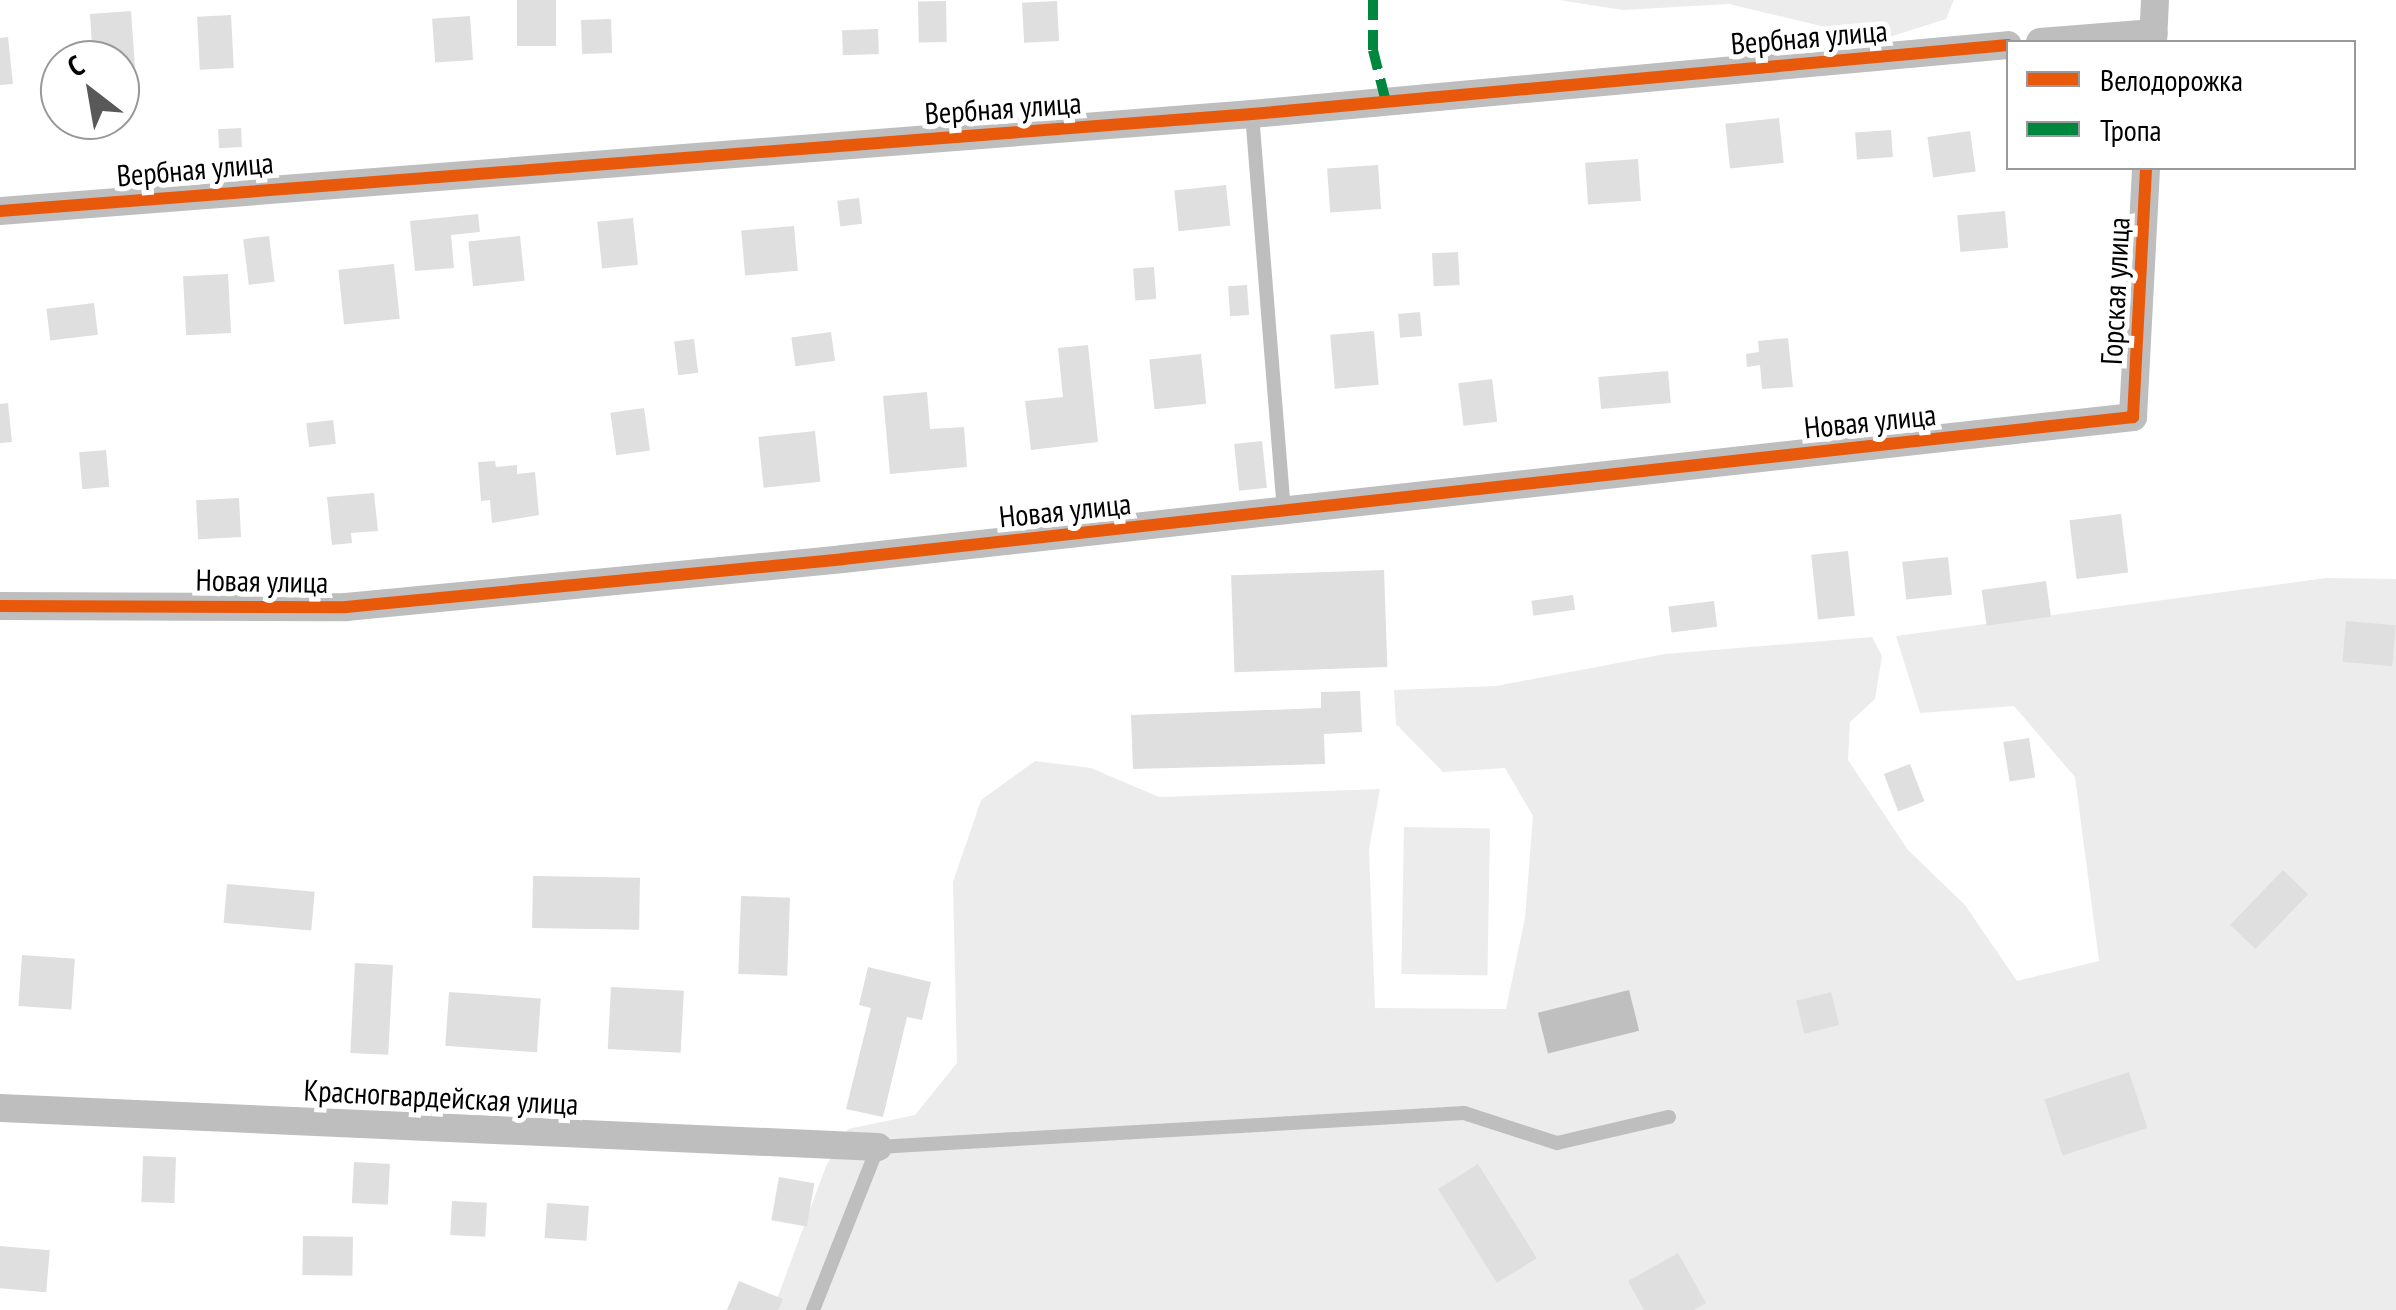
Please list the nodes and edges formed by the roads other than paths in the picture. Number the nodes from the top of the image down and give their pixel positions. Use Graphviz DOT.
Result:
graph roads {
  1 [pos="2155,0"];
  2 [pos="2154,38"];
  3 [pos="2097,40"];
  4 [pos="2006,45"];
  5 [pos="1252,114"];
  6 [pos="2146,170"];
  7 [pos="0,211"];
  8 [pos="2132,417"];
  9 [pos="1284,512"];
  10 [pos="0,606"];
  11 [pos="0,1108"];
  12 [pos="1670,1117"];
  13 [pos="878,1148"];
  14 [pos="813,1310"];
  1 -- 2 [label="street"];
  2 -- 3 [label="street"];
  4 -- 5 [label="street, Вербная улица"];
  5 -- 7 [label="street, Вербная улица"];
  5 -- 9 [label="lane"];
  6 -- 8 [label="street, Горская улица"];
  8 -- 9 [label="street, Новая улица"];
  9 -- 10 [label="street, Новая улица"];
  11 -- 13 [label="street, Красногвардейская улица"];
  12 -- 13 [label="lane"];
  13 -- 14 [label="lane"];
}
